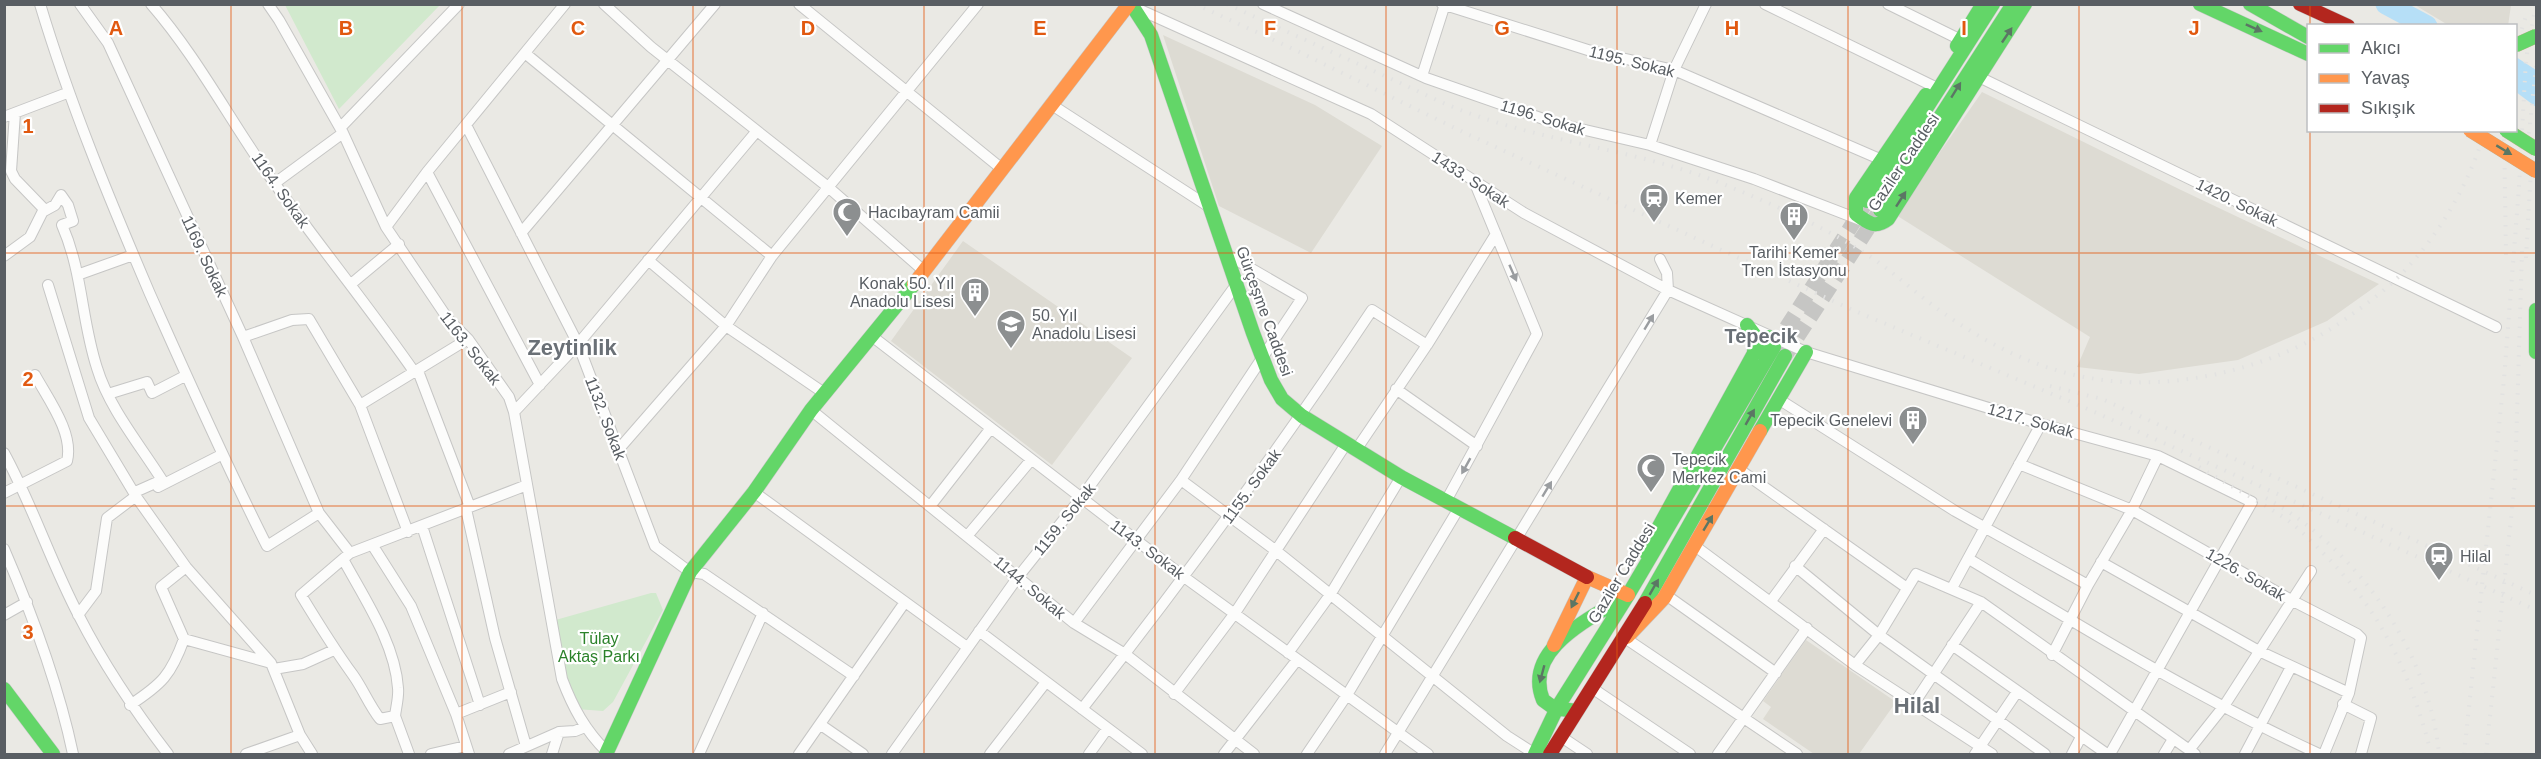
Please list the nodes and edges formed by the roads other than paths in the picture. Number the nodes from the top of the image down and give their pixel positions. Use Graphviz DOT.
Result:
graph roads {
  1 [pos="40,4"];
  2 [pos="80,4"];
  3 [pos="151,4"];
  4 [pos="268,4"];
  5 [pos="459,4"];
  6 [pos="565,4"];
  7 [pos="604,4"];
  8 [pos="715,4"];
  9 [pos="799,4"];
  10 [pos="978,4"];
  11 [pos="1263,4"];
  12 [pos="1706,4"];
  13 [pos="1765,4"];
  14 [pos="1888,4"];
  15 [pos="1983,4"];
  16 [pos="1993,4"];
  17 [pos="2013,4"];
  18 [pos="2025,4"];
  19 [pos="2200,4"];
  20 [pos="2250,4"];
  21 [pos="2285,4"];
  22 [pos="2300,4"];
  23 [pos="1444,5"];
  24 [pos="1132,6"];
  25 [pos="2317,24"];
  26 [pos="2344,24"];
  27 [pos="2307,36"];
  28 [pos="2536,36"];
  29 [pos="1961,40"];
  30 [pos="2517,45"];
  31 [pos="526,54"];
  32 [pos="2307,54"];
  33 [pos="669,61"];
  34 [pos="1674,70"];
  35 [pos="1422,76"];
  36 [pos="1979,77"];
  37 [pos="1933,86"];
  38 [pos="907,92"];
  39 [pos="67,93"];
  40 [pos="1052,105"];
  41 [pos="10,115"];
  42 [pos="465,125"];
  43 [pos="614,125"];
  44 [pos="341,130"];
  45 [pos="756,132"];
  46 [pos="2473,132"];
  47 [pos="2509,132"];
  48 [pos="1650,145"];
  49 [pos="2536,149"];
  50 [pos="1882,160"];
  51 [pos="1002,169"];
  52 [pos="2536,171"];
  53 [pos="427,172"];
  54 [pos="1474,180"];
  55 [pos="275,183"];
  56 [pos="828,187"];
  57 [pos="701,198"];
  58 [pos="1861,202"];
  59 [pos="1210,208"];
  60 [pos="1829,210"];
  61 [pos="1880,210"];
  62 [pos="44,211"];
  63 [pos="1864,222"];
  64 [pos="386,227"];
  65 [pos="521,233"];
  66 [pos="1496,234"];
  67 [pos="399,244"];
  68 [pos="5,254"];
  69 [pos="1226,254"];
  70 [pos="133,255"];
  71 [pos="772,256"];
  72 [pos="1660,259"];
  73 [pos="648,260"];
  74 [pos="924,271"];
  75 [pos="80,274"];
  76 [pos="351,284"];
  77 [pos="48,285"];
  78 [pos="1236,285"];
  79 [pos="1668,290"];
  80 [pos="2536,310"];
  81 [pos="1747,325"];
  82 [pos="726,327"];
  83 [pos="2496,327"];
  84 [pos="243,337"];
  85 [pos="873,337"];
  86 [pos="468,339"];
  87 [pos="578,344"];
  88 [pos="1427,345"];
  89 [pos="1779,347"];
  90 [pos="1806,352"];
  91 [pos="2536,352"];
  92 [pos="1753,355"];
  93 [pos="1262,358"];
  94 [pos="417,372"];
  95 [pos="35,375"];
  96 [pos="185,376"];
  97 [pos="540,384"];
  98 [pos="1396,389"];
  99 [pos="108,393"];
  100 [pos="824,393"];
  101 [pos="1780,400"];
  102 [pos="360,405"];
  103 [pos="811,410"];
  104 [pos="514,412"];
  105 [pos="1302,416"];
  106 [pos="2041,424"];
  107 [pos="991,428"];
  108 [pos="1477,446"];
  109 [pos="1351,447"];
  110 [pos="618,450"];
  111 [pos="4,453"];
  112 [pos="221,455"];
  113 [pos="2158,456"];
  114 [pos="1031,460"];
  115 [pos="2019,464"];
  116 [pos="1740,470"];
  117 [pos="1401,477"];
  118 [pos="1181,480"];
  119 [pos="21,483"];
  120 [pos="527,485"];
  121 [pos="754,492"];
  122 [pos="4,493"];
  123 [pos="136,495"];
  124 [pos="1082,498"];
  125 [pos="1453,504"];
  126 [pos="931,505"];
  127 [pos="468,508"];
  128 [pos="2132,510"];
  129 [pos="319,513"];
  130 [pos="1230,516"];
  131 [pos="422,526"];
  132 [pos="1984,527"];
  133 [pos="1824,529"];
  134 [pos="408,532"];
  135 [pos="968,535"];
  136 [pos="1516,538"];
  137 [pos="1137,541"];
  138 [pos="373,546"];
  139 [pos="1695,546"];
  140 [pos="4,549"];
  141 [pos="1275,550"];
  142 [pos="347,556"];
  143 [pos="2218,558"];
  144 [pos="1969,560"];
  145 [pos="2101,562"];
  146 [pos="1795,566"];
  147 [pos="186,567"];
  148 [pos="2311,571"];
  149 [pos="690,572"];
  150 [pos="1018,577"];
  151 [pos="1184,577"];
  152 [pos="1587,577"];
  153 [pos="2088,585"];
  154 [pos="1907,588"];
  155 [pos="1952,588"];
  156 [pos="1628,594"];
  157 [pos="1330,595"];
  158 [pos="1666,595"];
  159 [pos="1771,601"];
  160 [pos="2293,601"];
  161 [pos="27,602"];
  162 [pos="905,602"];
  163 [pos="1981,602"];
  164 [pos="763,613"];
  165 [pos="1235,613"];
  166 [pos="2190,613"];
  167 [pos="4,615"];
  168 [pos="78,615"];
  169 [pos="2071,620"];
  170 [pos="1074,623"];
  171 [pos="1807,628"];
  172 [pos="979,631"];
  173 [pos="1879,634"];
  174 [pos="1381,636"];
  175 [pos="1625,638"];
  176 [pos="184,639"];
  177 [pos="1952,645"];
  178 [pos="967,647"];
  179 [pos="1552,647"];
  180 [pos="333,650"];
  181 [pos="2259,651"];
  182 [pos="1125,654"];
  183 [pos="2052,655"];
  184 [pos="1293,656"];
  185 [pos="1855,665"];
  186 [pos="273,666"];
  187 [pos="2291,667"];
  188 [pos="2158,672"];
  189 [pos="1776,673"];
  190 [pos="1931,674"];
  191 [pos="854,676"];
  192 [pos="1434,676"];
  193 [pos="1046,682"];
  194 [pos="1592,688"];
  195 [pos="4,689"];
  196 [pos="512,692"];
  197 [pos="2017,692"];
  198 [pos="2349,693"];
  199 [pos="1174,694"];
  200 [pos="1347,695"];
  201 [pos="1915,702"];
  202 [pos="2343,704"];
  203 [pos="130,705"];
  204 [pos="480,705"];
  205 [pos="2224,706"];
  206 [pos="1557,708"];
  207 [pos="1082,709"];
  208 [pos="1576,711"];
  209 [pos="2136,713"];
  210 [pos="456,714"];
  211 [pos="395,716"];
  212 [pos="1745,718"];
  213 [pos="1998,721"];
  214 [pos="821,725"];
  215 [pos="585,727"];
  216 [pos="2260,727"];
  217 [pos="1107,729"];
  218 [pos="559,732"];
  219 [pos="1400,733"];
  220 [pos="300,735"];
  221 [pos="2081,737"];
  222 [pos="1563,738"];
  223 [pos="2173,739"];
  224 [pos="1235,740"];
  225 [pos="526,746"];
  226 [pos="467,750"];
  227 [pos="1978,751"];
  228 [pos="2192,752"];
  229 [pos="53,754"];
  230 [pos="73,754"];
  231 [pos="168,754"];
  232 [pos="246,754"];
  233 [pos="312,754"];
  234 [pos="409,754"];
  235 [pos="431,754"];
  236 [pos="509,754"];
  237 [pos="552,754"];
  238 [pos="609,754"];
  239 [pos="699,754"];
  240 [pos="799,754"];
  241 [pos="863,754"];
  242 [pos="892,754"];
  243 [pos="990,754"];
  244 [pos="1089,754"];
  245 [pos="1142,754"];
  246 [pos="1224,754"];
  247 [pos="1254,754"];
  248 [pos="1307,754"];
  249 [pos="1385,754"];
  250 [pos="1428,754"];
  251 [pos="1535,754"];
  252 [pos="1550,754"];
  253 [pos="1587,754"];
  254 [pos="1690,754"];
  255 [pos="1718,754"];
  256 [pos="1797,754"];
  257 [pos="1992,754"];
  258 [pos="2045,754"];
  259 [pos="2072,754"];
  260 [pos="2109,754"];
  261 [pos="2164,754"];
  262 [pos="2245,754"];
  263 [pos="2319,754"];
  264 [pos="2324,754"];
  265 [pos="2361,754"];
  1 -- 39 [label="street"];
  2 -- 84 [label="street, 1169. Sokak"];
  3 -- 55 [label="street, 1164. Sokak"];
  4 -- 44 [label="street, 1163. Sokak"];
  5 -- 44 [label="street"];
  6 -- 31 [label="street"];
  7 -- 33 [label="street"];
  8 -- 33 [label="street"];
  9 -- 38 [label="street"];
  10 -- 38 [label="street"];
  11 -- 35 [label="street, 1196. Sokak"];
  12 -- 34 [label="street"];
  13 -- 37 [label="street"];
  14 -- 29 [label="street"];
  15 -- 29 [label="main road, Gaziler Caddesi"];
  16 -- 58 [label="main road, Gaziler Caddesi"];
  61 -- 17 [label="main road, Gaziler Caddesi, one-way"];
  36 -- 18 [label="main road, Gaziler Caddesi, one-way"];
  19 -- 32 [label="main road, one-way"];
  20 -- 27 [label="main road"];
  21 -- 25 [label="main road"];
  22 -- 26 [label="main road"];
  23 -- 34 [label="street, 1195. Sokak"];
  23 -- 35 [label="street"];
  24 -- 40 [label="main road"];
  24 -- 54 [label="street, 1433. Sokak"];
  24 -- 59 [label="main road, Gürçeşme Caddesi"];
  28 -- 30 [label="main road, bridge"];
  29 -- 37 [label="main road, Gaziler Caddesi"];
  31 -- 42 [label="street"];
  31 -- 43 [label="street"];
  33 -- 43 [label="street"];
  33 -- 45 [label="street"];
  34 -- 48 [label="street"];
  34 -- 50 [label="street, 1195. Sokak"];
  35 -- 48 [label="street, 1196. Sokak"];
  63 -- 36 [label="main road, Gaziler Caddesi, one-way"];
  36 -- 83 [label="street, 1420. Sokak"];
  37 -- 50 [label="main road, Gaziler Caddesi"];
  38 -- 51 [label="street"];
  38 -- 56 [label="street"];
  39 -- 41 [label="street"];
  39 -- 70 [label="street"];
  40 -- 51 [label="main road"];
  40 -- 59 [label="street"];
  41 -- 62 [label="street"];
  42 -- 53 [label="street"];
  42 -- 65 [label="street, 1132. Sokak"];
  43 -- 57 [label="street"];
  43 -- 65 [label="street"];
  44 -- 55 [label="street"];
  44 -- 64 [label="street, 1163. Sokak"];
  45 -- 56 [label="street"];
  45 -- 57 [label="street"];
  46 -- 52 [label="main road, one-way, bridge"];
  47 -- 49 [label="main road, bridge"];
  48 -- 60 [label="street, 1196. Sokak"];
  50 -- 58 [label="main road, Gaziler Caddesi"];
  51 -- 74 [label="main road"];
  53 -- 64 [label="street"];
  53 -- 97 [label="street"];
  54 -- 66 [label="street"];
  54 -- 79 [label="street, 1433. Sokak"];
  55 -- 76 [label="street, 1164. Sokak"];
  56 -- 71 [label="street"];
  56 -- 74 [label="street"];
  57 -- 71 [label="street"];
  57 -- 73 [label="street"];
  58 -- 60 [label="street"];
  58 -- 63 [label="main road, Gaziler Caddesi"];
  59 -- 69 [label="main road, Gürçeşme Caddesi"];
  60 -- 63 [label="street, 1196. Sokak"];
  62 -- 68 [label="street"];
  62 -- 75 [label="street"];
  64 -- 67 [label="street, 1163. Sokak"];
  65 -- 87 [label="street, 1132. Sokak"];
  66 -- 88 [label="street"];
  66 -- 108 [label="street, one-way"];
  67 -- 76 [label="street"];
  67 -- 86 [label="street, 1163. Sokak"];
  69 -- 78 [label="main road, Gürçeşme Caddesi"];
  69 -- 93 [label="street"];
  70 -- 75 [label="street"];
  70 -- 96 [label="street"];
  71 -- 82 [label="street"];
  72 -- 79 [label="street"];
  73 -- 82 [label="street"];
  73 -- 87 [label="street"];
  74 -- 85 [label="main road"];
  75 -- 99 [label="street"];
  76 -- 94 [label="street, 1164. Sokak"];
  77 -- 123 [label="street"];
  78 -- 93 [label="main road, Gürçeşme Caddesi"];
  78 -- 124 [label="street, 1159. Sokak"];
  79 -- 81 [label="street, 1433. Sokak"];
  136 -- 79 [label="street, one-way"];
  80 -- 91 [label="main road"];
  81 -- 89 [label="street, 1433. Sokak"];
  81 -- 92 [label="main road"];
  82 -- 100 [label="street"];
  82 -- 110 [label="street"];
  84 -- 102 [label="street"];
  84 -- 129 [label="street, 1169. Sokak"];
  85 -- 100 [label="main road"];
  85 -- 107 [label="street, 1143. Sokak"];
  86 -- 94 [label="street"];
  86 -- 104 [label="street, 1163. Sokak"];
  87 -- 97 [label="street"];
  87 -- 110 [label="street, 1132. Sokak"];
  88 -- 98 [label="street"];
  88 -- 105 [label="street, 1155. Sokak"];
  89 -- 90 [label="street, 1433. Sokak"];
  89 -- 92 [label="main road"];
  89 -- 156 [label="main road, Gaziler Caddesi"];
  175 -- 89 [label="main road, one-way"];
  90 -- 101 [label="main road"];
  90 -- 106 [label="street, 1217. Sokak"];
  92 -- 156 [label="main road"];
  93 -- 105 [label="main road, Gürçeşme Caddesi"];
  93 -- 118 [label="street"];
  94 -- 102 [label="street"];
  94 -- 127 [label="street, 1164. Sokak"];
  95 -- 119 [label="street"];
  96 -- 99 [label="street"];
  96 -- 112 [label="street"];
  97 -- 104 [label="street"];
  98 -- 108 [label="street"];
  98 -- 109 [label="street"];
  99 -- 123 [label="street"];
  100 -- 103 [label="main road"];
  101 -- 116 [label="main road"];
  101 -- 132 [label="street"];
  102 -- 134 [label="street"];
  103 -- 121 [label="main road"];
  103 -- 126 [label="street, 1144. Sokak"];
  104 -- 120 [label="street, 1163. Sokak"];
  105 -- 109 [label="main road, Gürçeşme Caddesi"];
  105 -- 130 [label="street, 1155. Sokak"];
  106 -- 113 [label="street, 1217. Sokak"];
  106 -- 115 [label="street"];
  107 -- 114 [label="street, 1143. Sokak"];
  107 -- 126 [label="street"];
  108 -- 125 [label="street, one-way"];
  109 -- 117 [label="main road, Gürçeşme Caddesi"];
  109 -- 141 [label="street"];
  110 -- 149 [label="street, 1132. Sokak"];
  111 -- 119 [label="street"];
  112 -- 123 [label="street"];
  112 -- 129 [label="street"];
  113 -- 128 [label="street"];
  113 -- 143 [label="street, 1217. Sokak"];
  114 -- 124 [label="street, 1143. Sokak"];
  114 -- 135 [label="street"];
  115 -- 128 [label="street, 1226. Sokak"];
  115 -- 132 [label="street"];
  116 -- 133 [label="street"];
  139 -- 116 [label="main road, one-way"];
  117 -- 125 [label="main road, Gürçeşme Caddesi"];
  117 -- 157 [label="street"];
  118 -- 130 [label="street"];
  118 -- 137 [label="street"];
  119 -- 122 [label="street"];
  119 -- 168 [label="street"];
  120 -- 127 [label="street"];
  120 -- 215 [label="street, 1163. Sokak"];
  121 -- 149 [label="main road"];
  121 -- 162 [label="street"];
  123 -- 147 [label="street"];
  123 -- 168 [label="street"];
  124 -- 137 [label="street, 1143. Sokak"];
  124 -- 150 [label="street, 1159. Sokak"];
  125 -- 136 [label="main road, Gürçeşme Caddesi"];
  125 -- 174 [label="street"];
  126 -- 135 [label="street, 1144. Sokak"];
  127 -- 131 [label="street"];
  127 -- 196 [label="street"];
  128 -- 143 [label="street, 1226. Sokak"];
  128 -- 145 [label="street"];
  129 -- 142 [label="street, 1169. Sokak"];
  130 -- 141 [label="street"];
  130 -- 151 [label="street, 1155. Sokak"];
  131 -- 134 [label="street"];
  131 -- 204 [label="street"];
  132 -- 144 [label="street"];
  132 -- 153 [label="street"];
  133 -- 146 [label="street"];
  133 -- 154 [label="street"];
  134 -- 138 [label="street"];
  135 -- 150 [label="street, 1144. Sokak"];
  136 -- 152 [label="main road, Gürçeşme Caddesi"];
  136 -- 192 [label="street"];
  137 -- 151 [label="street, 1143. Sokak"];
  137 -- 170 [label="street"];
  138 -- 142 [label="street"];
  138 -- 210 [label="street"];
  139 -- 158 [label="main road"];
  139 -- 159 [label="street"];
  140 -- 161 [label="street"];
  141 -- 157 [label="street"];
  141 -- 165 [label="street"];
  142 -- 180 [label="street"];
  142 -- 211 [label="street, 1169. Sokak"];
  143 -- 160 [label="street, 1226. Sokak"];
  143 -- 166 [label="street"];
  144 -- 155 [label="street"];
  144 -- 169 [label="street"];
  145 -- 153 [label="street"];
  145 -- 166 [label="street"];
  146 -- 159 [label="street"];
  146 -- 173 [label="street"];
  147 -- 176 [label="street"];
  147 -- 186 [label="street"];
  148 -- 160 [label="street"];
  149 -- 164 [label="street, 1132. Sokak"];
  149 -- 238 [label="main road"];
  150 -- 170 [label="street, 1144. Sokak"];
  150 -- 172 [label="street, 1159. Sokak"];
  151 -- 165 [label="street, 1143. Sokak"];
  151 -- 182 [label="street, 1155. Sokak"];
  152 -- 156 [label="main road, Gürçeşme Caddesi"];
  152 -- 179 [label="main road, one-way"];
  153 -- 169 [label="street"];
  154 -- 155 [label="street"];
  154 -- 173 [label="street"];
  155 -- 163 [label="street"];
  156 -- 179 [label="main road"];
  156 -- 206 [label="main road, Gaziler Caddesi"];
  157 -- 174 [label="street"];
  157 -- 184 [label="street"];
  158 -- 175 [label="main road"];
  158 -- 189 [label="street"];
  159 -- 171 [label="street"];
  160 -- 181 [label="street"];
  160 -- 198 [label="street, 1226. Sokak"];
  161 -- 167 [label="street"];
  161 -- 230 [label="street"];
  162 -- 178 [label="street"];
  162 -- 191 [label="street"];
  163 -- 177 [label="street"];
  163 -- 183 [label="street"];
  164 -- 191 [label="street, 1132. Sokak"];
  164 -- 239 [label="street"];
  165 -- 184 [label="street, 1143. Sokak"];
  165 -- 199 [label="street"];
  166 -- 181 [label="street"];
  166 -- 188 [label="street"];
  168 -- 203 [label="street"];
  169 -- 183 [label="street"];
  169 -- 188 [label="street"];
  170 -- 182 [label="street, 1144. Sokak"];
  171 -- 185 [label="street"];
  171 -- 189 [label="street"];
  172 -- 178 [label="street, 1159. Sokak"];
  172 -- 193 [label="street"];
  173 -- 185 [label="street"];
  173 -- 190 [label="street"];
  174 -- 192 [label="street"];
  174 -- 200 [label="street"];
  175 -- 194 [label="main road"];
  175 -- 212 [label="street"];
  176 -- 186 [label="street"];
  176 -- 203 [label="street"];
  177 -- 190 [label="street"];
  177 -- 197 [label="street"];
  178 -- 242 [label="street, 1159. Sokak"];
  179 -- 206 [label="main road, one-way"];
  180 -- 186 [label="street"];
  180 -- 211 [label="street"];
  181 -- 187 [label="street"];
  181 -- 205 [label="street"];
  182 -- 199 [label="street, 1144. Sokak"];
  182 -- 207 [label="street, 1155. Sokak"];
  183 -- 209 [label="street"];
  184 -- 200 [label="street, 1143. Sokak"];
  184 -- 224 [label="street"];
  185 -- 201 [label="street"];
  186 -- 220 [label="street"];
  187 -- 198 [label="street"];
  187 -- 216 [label="street"];
  188 -- 205 [label="street"];
  188 -- 209 [label="street"];
  189 -- 212 [label="street"];
  190 -- 201 [label="street"];
  190 -- 213 [label="street"];
  191 -- 214 [label="street"];
  192 -- 219 [label="street"];
  192 -- 251 [label="street"];
  193 -- 207 [label="street"];
  193 -- 243 [label="street"];
  194 -- 208 [label="main road"];
  194 -- 254 [label="street"];
  195 -- 229 [label="main road"];
  196 -- 204 [label="street"];
  196 -- 225 [label="street"];
  197 -- 213 [label="street"];
  197 -- 221 [label="street"];
  198 -- 202 [label="street, 1226. Sokak"];
  199 -- 224 [label="street, 1144. Sokak"];
  200 -- 219 [label="street, 1143. Sokak"];
  200 -- 248 [label="street"];
  201 -- 227 [label="street"];
  202 -- 264 [label="street, 1226. Sokak"];
  202 -- 265 [label="street"];
  203 -- 231 [label="street"];
  204 -- 210 [label="street"];
  205 -- 216 [label="street"];
  205 -- 228 [label="street"];
  206 -- 208 [label="main road"];
  206 -- 251 [label="main road, Gaziler Caddesi"];
  207 -- 217 [label="street"];
  208 -- 222 [label="main road"];
  209 -- 223 [label="street"];
  209 -- 260 [label="street"];
  210 -- 226 [label="street"];
  211 -- 234 [label="street"];
  212 -- 255 [label="street"];
  212 -- 256 [label="street"];
  213 -- 227 [label="street"];
  213 -- 258 [label="street"];
  214 -- 240 [label="street"];
  214 -- 241 [label="street"];
  215 -- 218 [label="street"];
  215 -- 238 [label="street, 1163. Sokak"];
  216 -- 262 [label="street"];
  216 -- 263 [label="street"];
  217 -- 244 [label="street"];
  217 -- 245 [label="street"];
  218 -- 225 [label="street"];
  218 -- 237 [label="street"];
  219 -- 249 [label="street"];
  219 -- 250 [label="street, 1143. Sokak"];
  220 -- 232 [label="street"];
  220 -- 233 [label="street"];
  221 -- 259 [label="street"];
  221 -- 260 [label="street"];
  222 -- 252 [label="main road"];
  222 -- 253 [label="street"];
  223 -- 228 [label="street"];
  223 -- 261 [label="street"];
  224 -- 246 [label="street"];
  224 -- 247 [label="street, 1144. Sokak"];
  225 -- 236 [label="street"];
  226 -- 235 [label="street"];
  227 -- 257 [label="street"];
}
